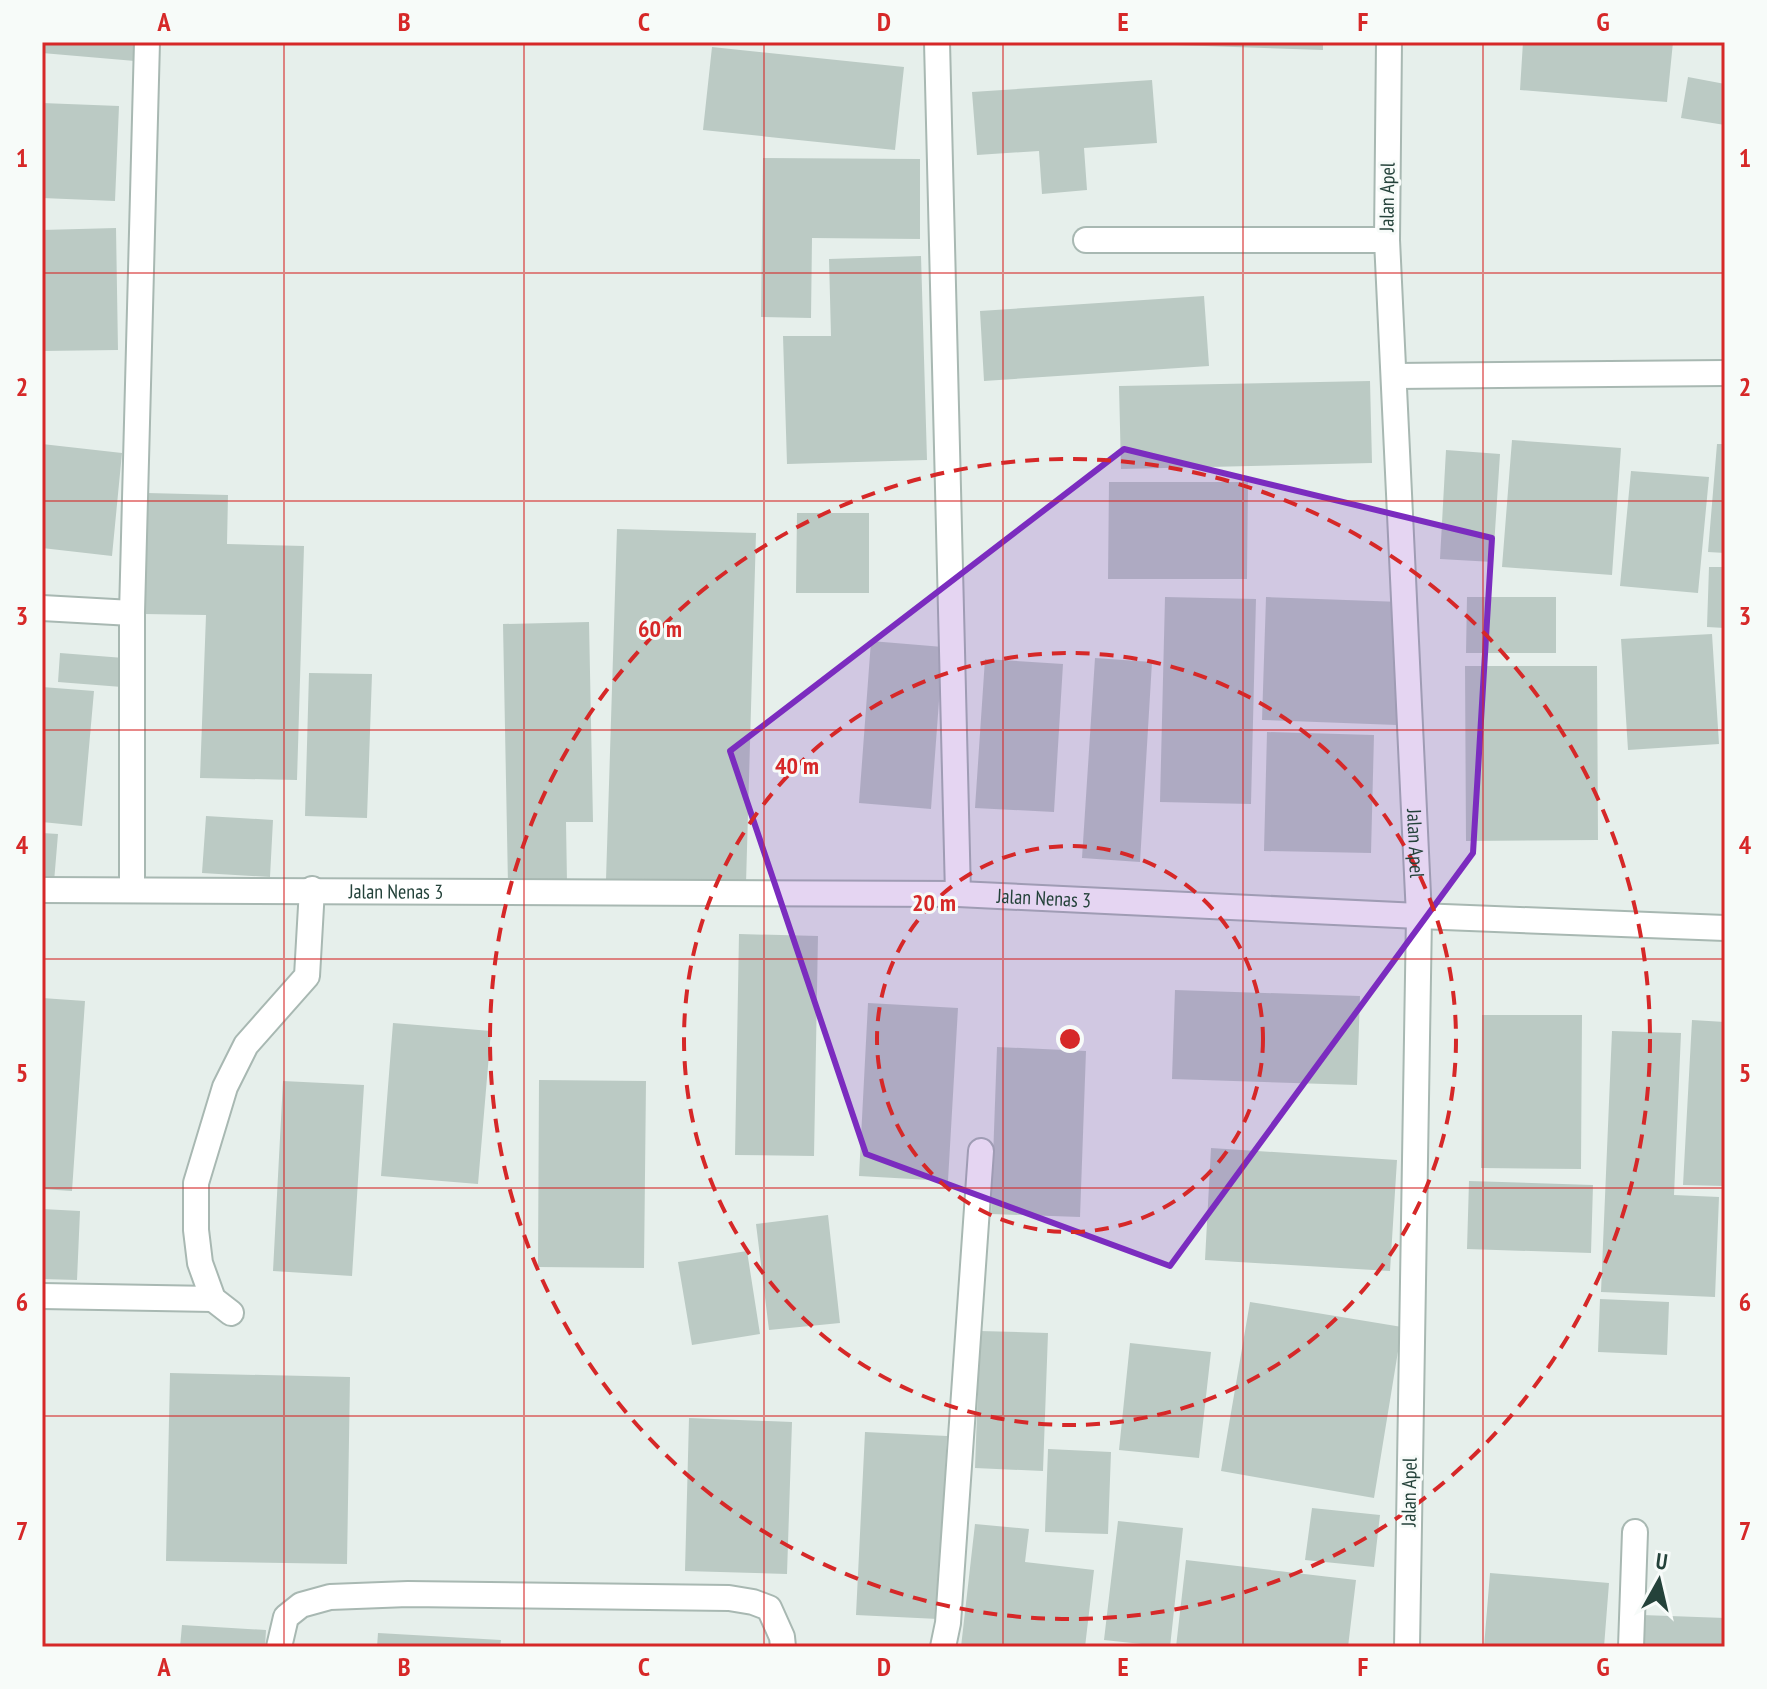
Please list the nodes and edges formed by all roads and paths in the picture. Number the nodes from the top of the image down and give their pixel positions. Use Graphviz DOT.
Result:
graph roads {
  1 [pos="147,42"];
  2 [pos="937,42"];
  3 [pos="1389,42"];
  4 [pos="1086,240"];
  5 [pos="1387,240"];
  6 [pos="1725,373"];
  7 [pos="1395,376"];
  8 [pos="42,608"];
  9 [pos="132,613"];
  10 [pos="312,889"];
  11 [pos="42,890"];
  12 [pos="132,890"];
  13 [pos="958,894"];
  14 [pos="1419,916"];
  15 [pos="1725,928"];
  16 [pos="981,1151"];
  17 [pos="42,1296"];
  18 [pos="1635,1532"];
  19 [pos="279,1647"];
  20 [pos="783,1647"];
  21 [pos="943,1647"];
  22 [pos="1407,1647"];
  23 [pos="1631,1647"];
  1 -- 9 [label="street"];
  2 -- 13 [label="street"];
  3 -- 5 [label="street, Jalan Apel"];
  4 -- 5 [label="street"];
  5 -- 7 [label="street, Jalan Apel"];
  6 -- 7 [label="street"];
  7 -- 14 [label="street, Jalan Apel"];
  8 -- 9 [label="street"];
  9 -- 12 [label="street"];
  10 -- 12 [label="street, Jalan Nenas 3"];
  10 -- 13 [label="street, Jalan Nenas 3"];
  10 -- 17 [label="street"];
  11 -- 12 [label="street, Jalan Nenas 3"];
  13 -- 14 [label="street, Jalan Nenas 3"];
  14 -- 15 [label="street, Jalan Nenas 3"];
  14 -- 22 [label="street, Jalan Apel"];
  16 -- 21 [label="street"];
  18 -- 23 [label="street"];
  19 -- 20 [label="street"];
}
